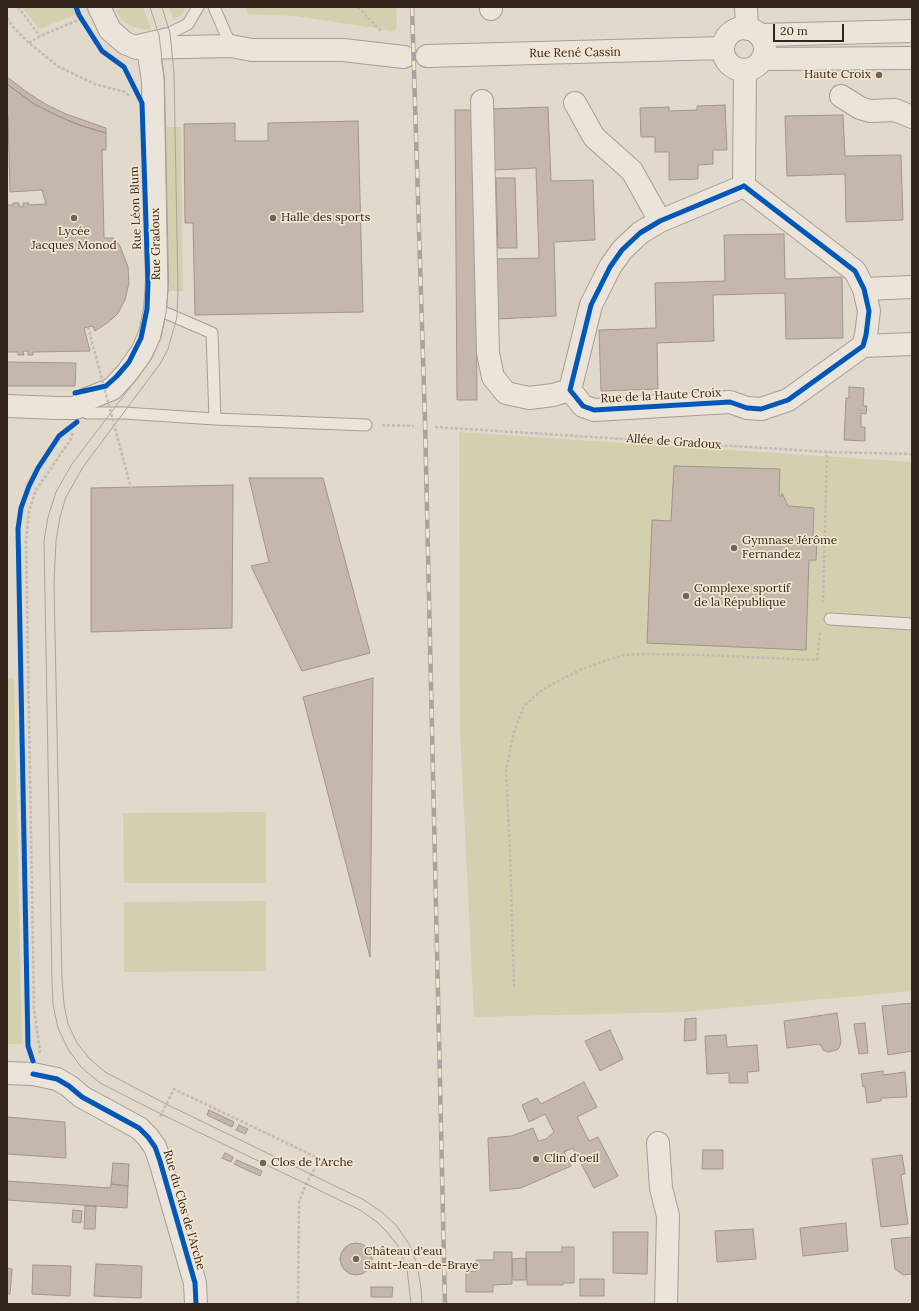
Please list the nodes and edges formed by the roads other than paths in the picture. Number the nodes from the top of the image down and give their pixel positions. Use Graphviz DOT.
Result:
graph roads {
  1 [pos="198,7"];
  2 [pos="214,7"];
  3 [pos="746,7"];
  4 [pos="87,14"];
  5 [pos="753,32"];
  6 [pos="912,32"];
  7 [pos="125,43"];
  8 [pos="231,46"];
  9 [pos="148,48"];
  10 [pos="723,48"];
  11 [pos="428,56"];
  12 [pos="404,57"];
  13 [pos="912,58"];
  14 [pos="754,65"];
  15 [pos="841,96"];
  16 [pos="482,101"];
  17 [pos="575,103"];
  18 [pos="912,117"];
  19 [pos="744,186"];
  20 [pos="660,221"];
  21 [pos="912,287"];
  22 [pos="864,289"];
  23 [pos="155,310"];
  24 [pos="912,344"];
  25 [pos="863,346"];
  26 [pos="570,390"];
  27 [pos="7,406"];
  28 [pos="215,419"];
  29 [pos="74,421"];
  30 [pos="366,425"];
  31 [pos="830,619"];
  32 [pos="912,624"];
  33 [pos="7,1073"];
  34 [pos="658,1143"];
  35 [pos="196,1304"];
  36 [pos="666,1304"];
  1 -- 7 [label="lane"];
  2 -- 8 [label="lane"];
  3 -- 5 [label="street"];
  4 -- 7 [label="street"];
  5 -- 6 [label="street"];
  5 -- 10 [label="street"];
  5 -- 14 [label="street"];
  7 -- 9 [label="street"];
  8 -- 9 [label="street"];
  8 -- 12 [label="street"];
  9 -- 23 [label="street, Rue Gradoux"];
  10 -- 11 [label="street, Rue René Cassin"];
  10 -- 14 [label="street"];
  13 -- 14 [label="street"];
  14 -- 19 [label="street"];
  15 -- 18 [label="street"];
  16 -- 26 [label="street"];
  17 -- 20 [label="street"];
  19 -- 20 [label="street"];
  19 -- 22 [label="street"];
  20 -- 26 [label="street"];
  21 -- 22 [label="street"];
  22 -- 25 [label="street"];
  23 -- 28 [label="lane"];
  23 -- 29 [label="street, Rue Gradoux"];
  24 -- 25 [label="street"];
  25 -- 26 [label="street, Rue de la Haute Croix"];
  27 -- 29 [label="street"];
  28 -- 29 [label="lane"];
  28 -- 30 [label="lane"];
  31 -- 32 [label="lane"];
  33 -- 35 [label="street, Rue du Clos de l'Arche"];
  34 -- 36 [label="street"];
}
